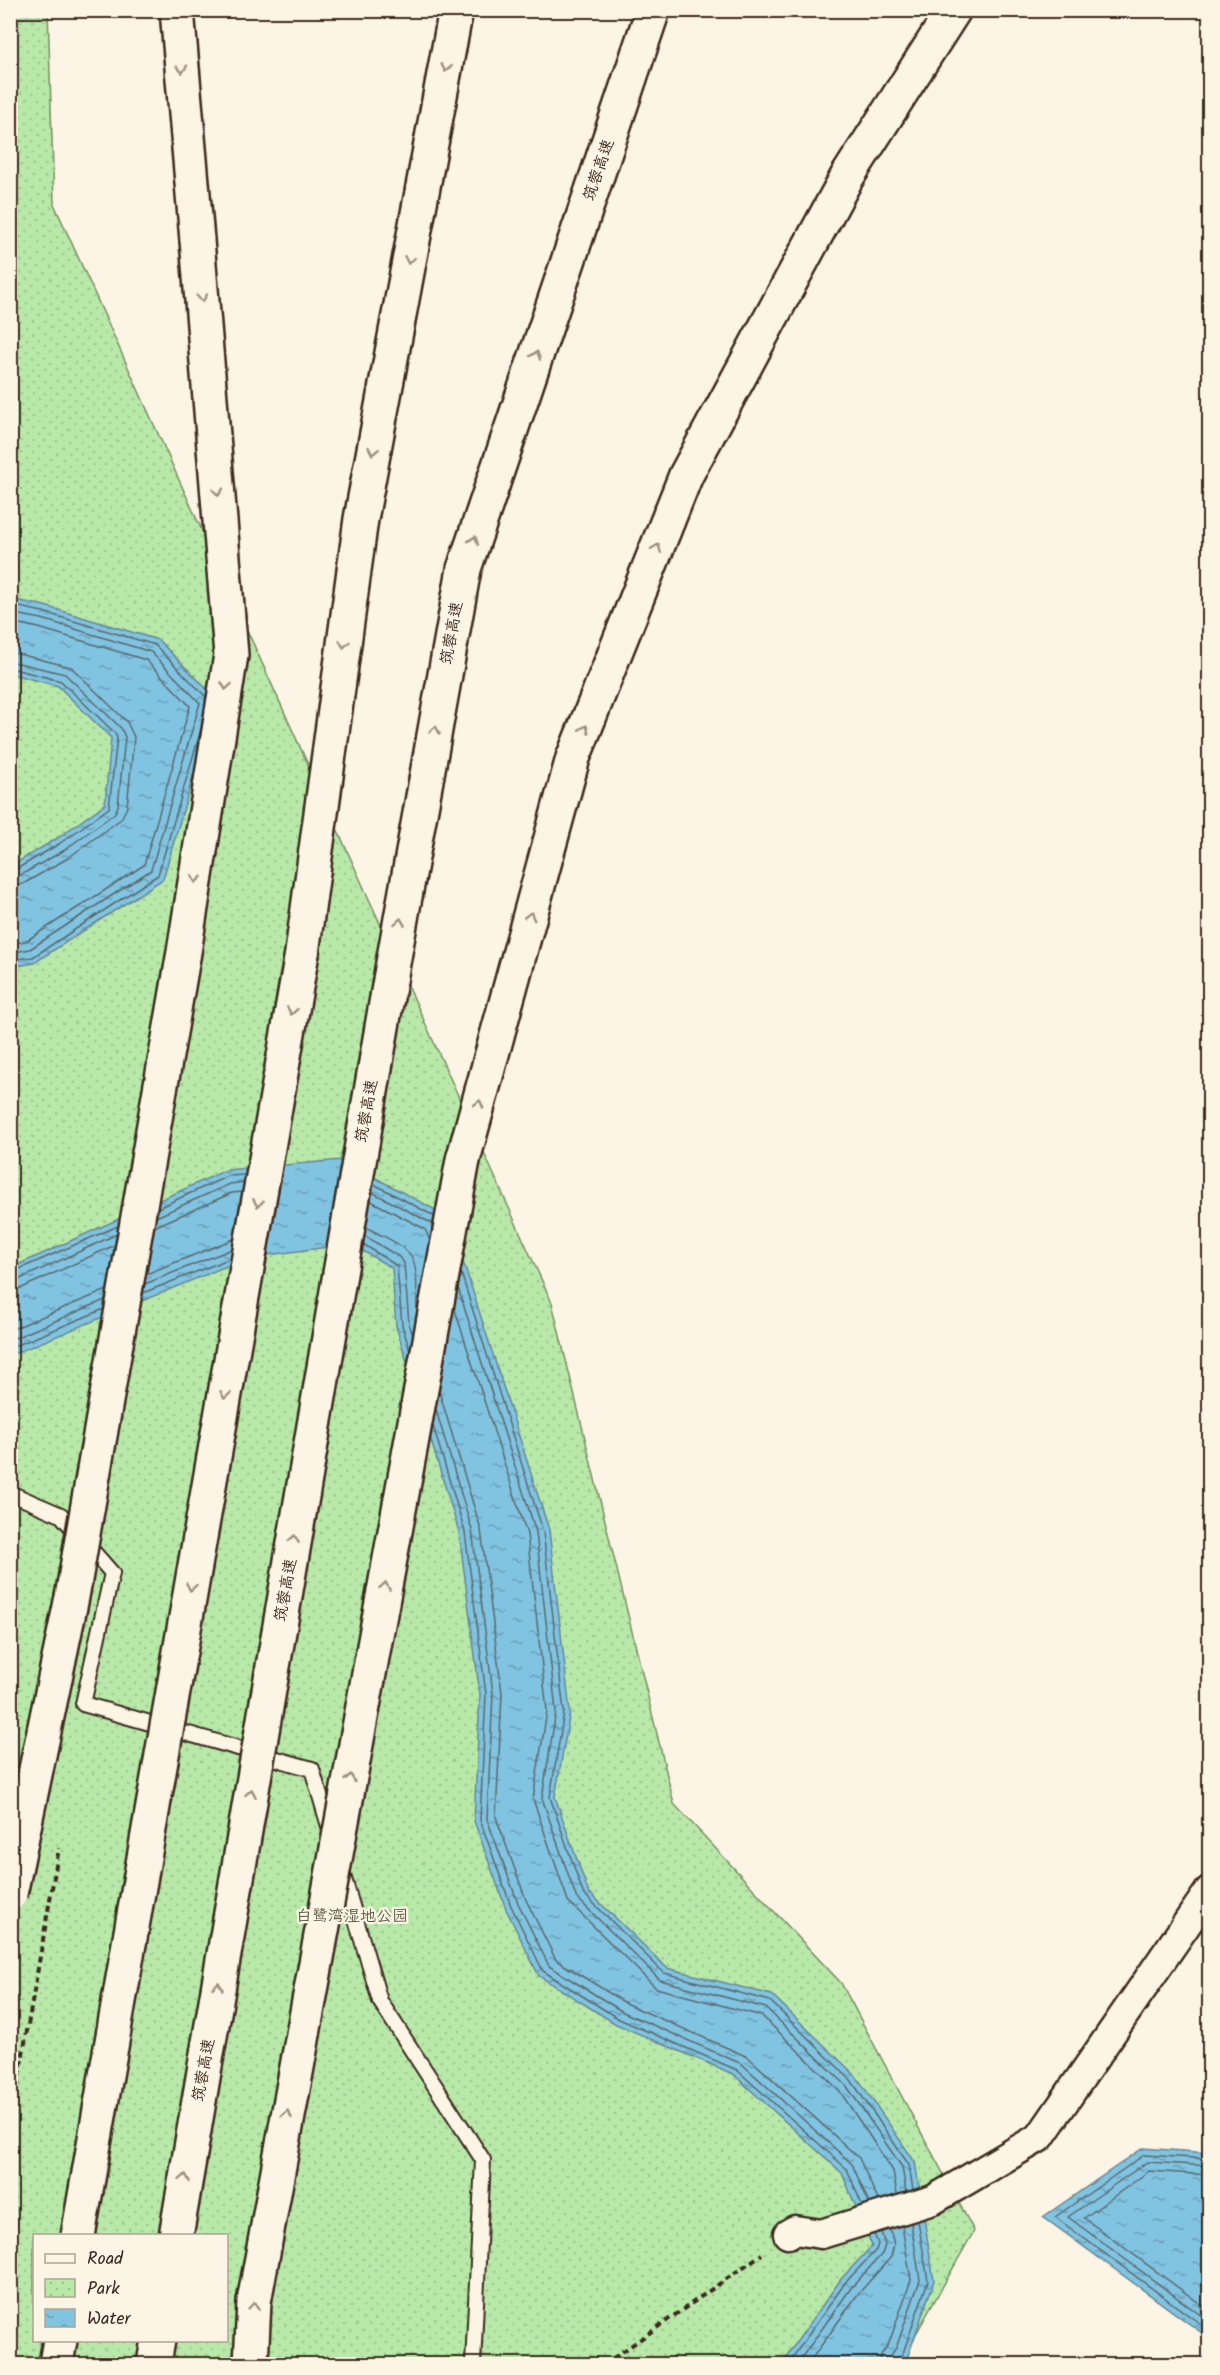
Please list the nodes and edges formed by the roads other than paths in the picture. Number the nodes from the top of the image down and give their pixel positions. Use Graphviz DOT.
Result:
graph roads {
  1 [pos="177,10"];
  2 [pos="456,10"];
  3 [pos="652,10"];
  4 [pos="954,10"];
  5 [pos="10,1493"];
  6 [pos="1209,1890"];
  7 [pos="10,1894"];
  8 [pos="78,2234"];
  9 [pos="176,2234"];
  10 [pos="788,2234"];
  11 [pos="60,2342"];
  12 [pos="158,2342"];
  13 [pos="56,2364"];
  14 [pos="154,2364"];
  15 [pos="251,2364"];
  16 [pos="473,2364"];
  1 -- 7 [label="highway, one-way, bridge"];
  2 -- 8 [label="highway, one-way, bridge"];
  9 -- 3 [label="highway, 筑蓉高速, one-way, bridge"];
  15 -- 4 [label="highway, one-way, bridge"];
  5 -- 16 [label="lane"];
  6 -- 10 [label="street"];
  11 -- 13 [label="highway"];
  12 -- 14 [label="highway"];
}
